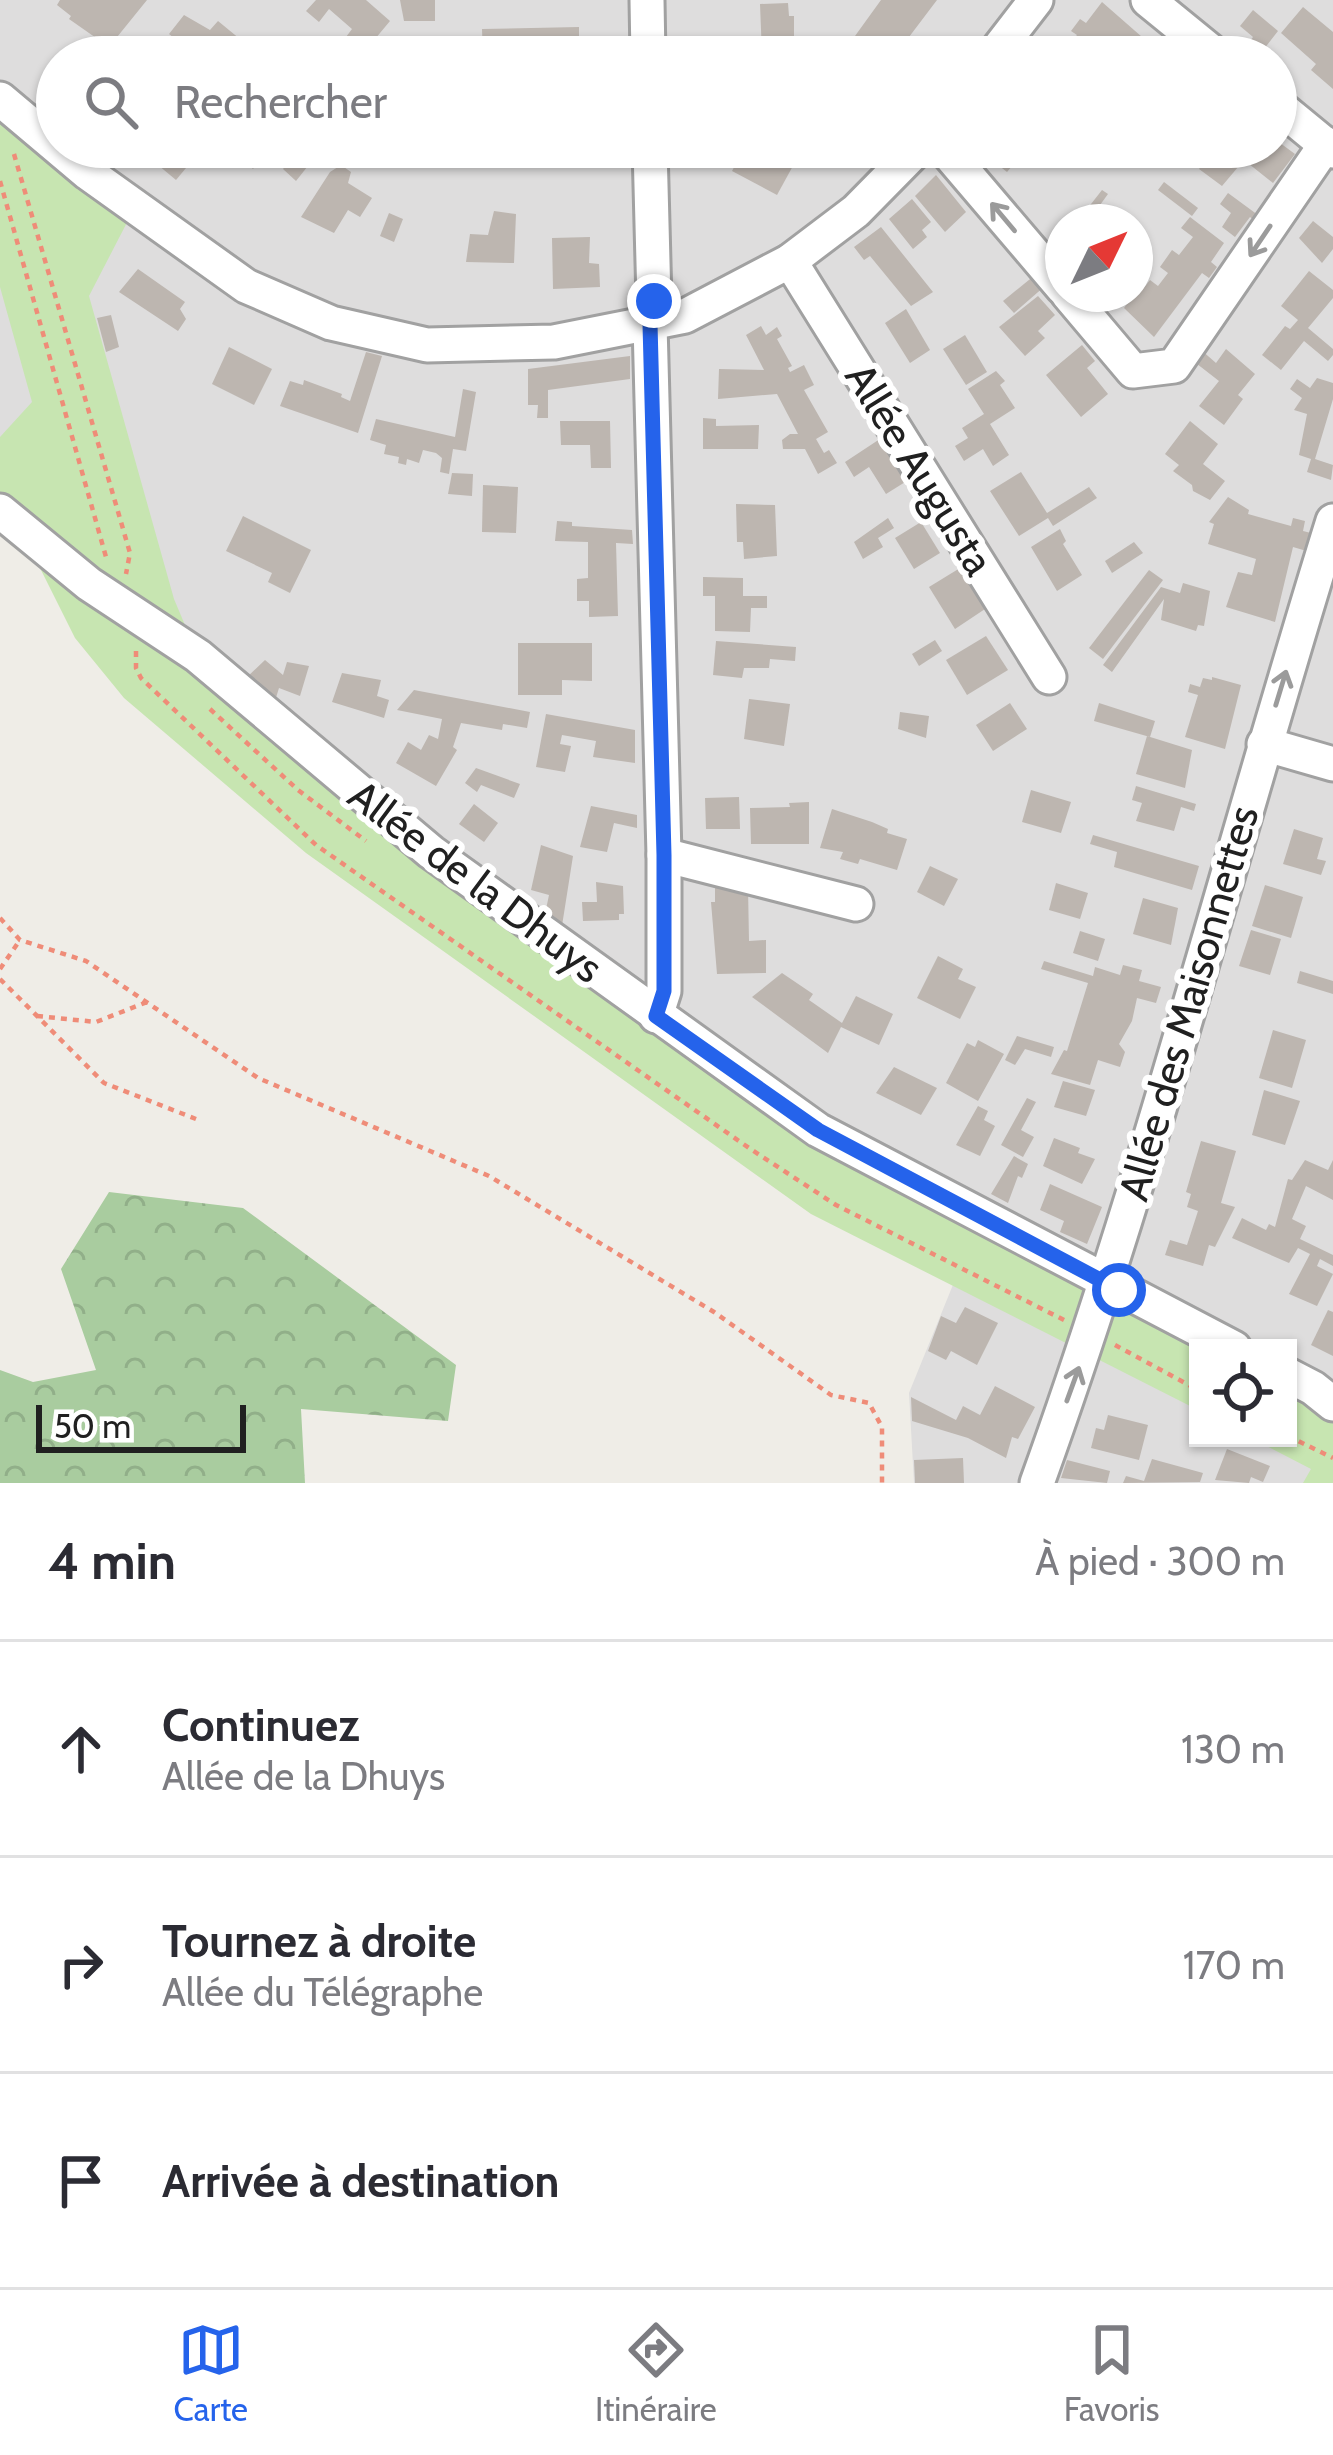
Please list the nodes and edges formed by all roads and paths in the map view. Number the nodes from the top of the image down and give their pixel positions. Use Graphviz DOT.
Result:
graph roads {
  1 [pos="647,0"];
  2 [pos="1036,0"];
  3 [pos="1148,0"];
  4 [pos="648,36"];
  5 [pos="1008,36"];
  6 [pos="1192,36"];
  7 [pos="0,99"];
  8 [pos="1297,121"];
  9 [pos="36,129"];
  10 [pos="11,148"];
  11 [pos="1329,148"];
  12 [pos="82,168"];
  13 [pos="651,168"];
  14 [pos="899,168"];
  15 [pos="962,168"];
  16 [pos="790,261"];
  17 [pos="1045,266"];
  18 [pos="1084,312"];
  19 [pos="650,324"];
  20 [pos="0,511"];
  21 [pos="1333,521"];
  22 [pos="122,580"];
  23 [pos="1049,677"];
  24 [pos="1264,744"];
  25 [pos="1333,764"];
  26 [pos="664,855"];
  27 [pos="856,904"];
  28 [pos="0,918"];
  29 [pos="20,940"];
  30 [pos="0,969"];
  31 [pos="0,979"];
  32 [pos="147,1002"];
  33 [pos="37,1016"];
  34 [pos="656,1016"];
  35 [pos="196,1119"];
  36 [pos="1106,1284"];
  37 [pos="1216,1339"];
  38 [pos="1297,1380"];
  39 [pos="1333,1404"];
  40 [pos="1297,1441"];
  41 [pos="1333,1459"];
  42 [pos="883,1483"];
  43 [pos="1037,1483"];
  1 -- 4 [label="street"];
  2 -- 5 [label="street"];
  3 -- 6 [label="street"];
  7 -- 9 [label="street"];
  8 -- 11 [label="street"];
  10 -- 22 [label="path"];
  11 -- 18 [label="street, one-way"];
  12 -- 19 [label="street"];
  13 -- 19 [label="street"];
  14 -- 16 [label="street"];
  17 -- 15 [label="street, one-way"];
  16 -- 19 [label="street"];
  16 -- 23 [label="street, Allée Augusta"];
  19 -- 26 [label="street"];
  20 -- 34 [label="street, Allée de la Dhuys"];
  24 -- 21 [label="street, Allée des Maisonnettes, one-way"];
  24 -- 25 [label="street"];
  24 -- 36 [label="street, Allée des Maisonnettes"];
  26 -- 27 [label="street"];
  26 -- 34 [label="street"];
  28 -- 29 [label="path"];
  29 -- 30 [label="path"];
  29 -- 32 [label="path"];
  31 -- 33 [label="path"];
  32 -- 33 [label="path"];
  32 -- 42 [label="path"];
  33 -- 35 [label="path"];
  34 -- 36 [label="street, Allée de la Dhuys"];
  36 -- 37 [label="street, Allée de la Dhuys"];
  43 -- 36 [label="street, Allée des Maisonnettes, one-way"];
  38 -- 39 [label="street"];
  40 -- 41 [label="path"];
}
